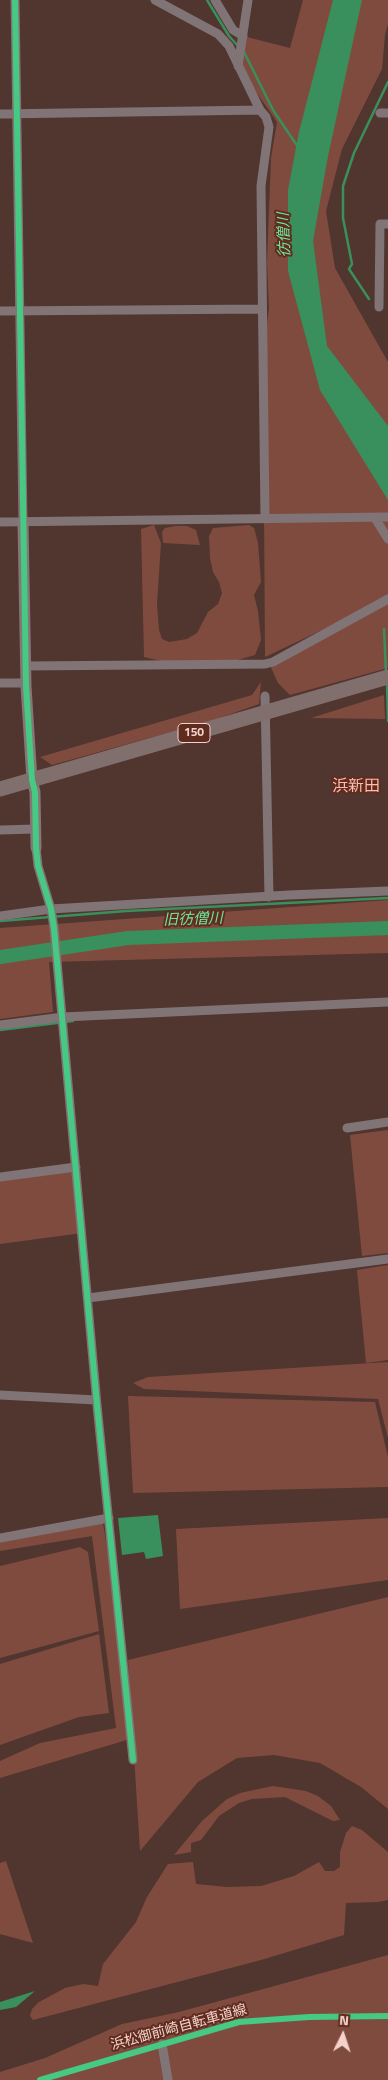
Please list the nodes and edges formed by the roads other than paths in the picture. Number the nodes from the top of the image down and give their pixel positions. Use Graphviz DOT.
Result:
graph roads {
  1 [pos="15,0"];
  2 [pos="155,0"];
  3 [pos="215,0"];
  4 [pos="248,0"];
  5 [pos="243,39"];
  6 [pos="238,66"];
  7 [pos="260,110"];
  8 [pos="0,114"];
  9 [pos="17,114"];
  10 [pos="388,224"];
  11 [pos="383,294"];
  12 [pos="378,307"];
  13 [pos="262,309"];
  14 [pos="0,311"];
  15 [pos="20,311"];
  16 [pos="388,517"];
  17 [pos="375,518"];
  18 [pos="265,519"];
  19 [pos="0,522"];
  20 [pos="23,522"];
  21 [pos="388,539"];
  22 [pos="388,599"];
  23 [pos="26,666"];
  24 [pos="388,677"];
  25 [pos="0,683"];
  26 [pos="26,683"];
  27 [pos="265,696"];
  28 [pos="265,712"];
  29 [pos="32,780"];
  30 [pos="0,789"];
  31 [pos="35,829"];
  32 [pos="0,830"];
  33 [pos="36,848"];
  34 [pos="388,891"];
  35 [pos="269,897"];
  36 [pos="51,909"];
  37 [pos="0,916"];
  38 [pos="388,1002"];
  39 [pos="63,1017"];
  40 [pos="0,1026"];
  41 [pos="388,1122"];
  42 [pos="347,1128"];
  43 [pos="76,1167"];
  44 [pos="0,1177"];
  45 [pos="388,1259"];
  46 [pos="88,1298"];
  47 [pos="0,1395"];
  48 [pos="96,1400"];
  49 [pos="109,1518"];
  50 [pos="0,1538"];
  51 [pos="133,1760"];
  52 [pos="162,2044"];
  53 [pos="168,2080"];
  1 -- 9 [label="street"];
  2 -- 6 [label="street"];
  3 -- 5 [label="street"];
  4 -- 5 [label="street"];
  5 -- 6 [label="street"];
  6 -- 7 [label="street"];
  7 -- 9 [label="street"];
  7 -- 13 [label="street"];
  8 -- 9 [label="street"];
  9 -- 15 [label="street"];
  10 -- 11 [label="street"];
  11 -- 12 [label="street"];
  13 -- 15 [label="street"];
  13 -- 18 [label="street"];
  14 -- 15 [label="street"];
  15 -- 20 [label="street"];
  16 -- 17 [label="street"];
  17 -- 18 [label="street"];
  17 -- 21 [label="street"];
  18 -- 20 [label="street"];
  19 -- 20 [label="street"];
  20 -- 23 [label="street"];
  22 -- 23 [label="street"];
  23 -- 26 [label="street"];
  24 -- 28 [label="highway, 150"];
  25 -- 26 [label="street"];
  26 -- 29 [label="street"];
  27 -- 28 [label="street"];
  28 -- 29 [label="highway, 150"];
  28 -- 35 [label="street"];
  29 -- 30 [label="highway, 150"];
  29 -- 31 [label="street"];
  31 -- 32 [label="street"];
  31 -- 33 [label="street"];
  33 -- 36 [label="street"];
  34 -- 35 [label="street"];
  35 -- 36 [label="street"];
  36 -- 37 [label="street"];
  36 -- 39 [label="street"];
  38 -- 39 [label="street"];
  39 -- 40 [label="street"];
  39 -- 43 [label="street"];
  41 -- 42 [label="street"];
  43 -- 44 [label="street"];
  43 -- 46 [label="street"];
  45 -- 46 [label="street"];
  46 -- 48 [label="street"];
  47 -- 48 [label="street"];
  48 -- 49 [label="street"];
  49 -- 50 [label="street"];
  49 -- 51 [label="street"];
  52 -- 53 [label="street"];
}
